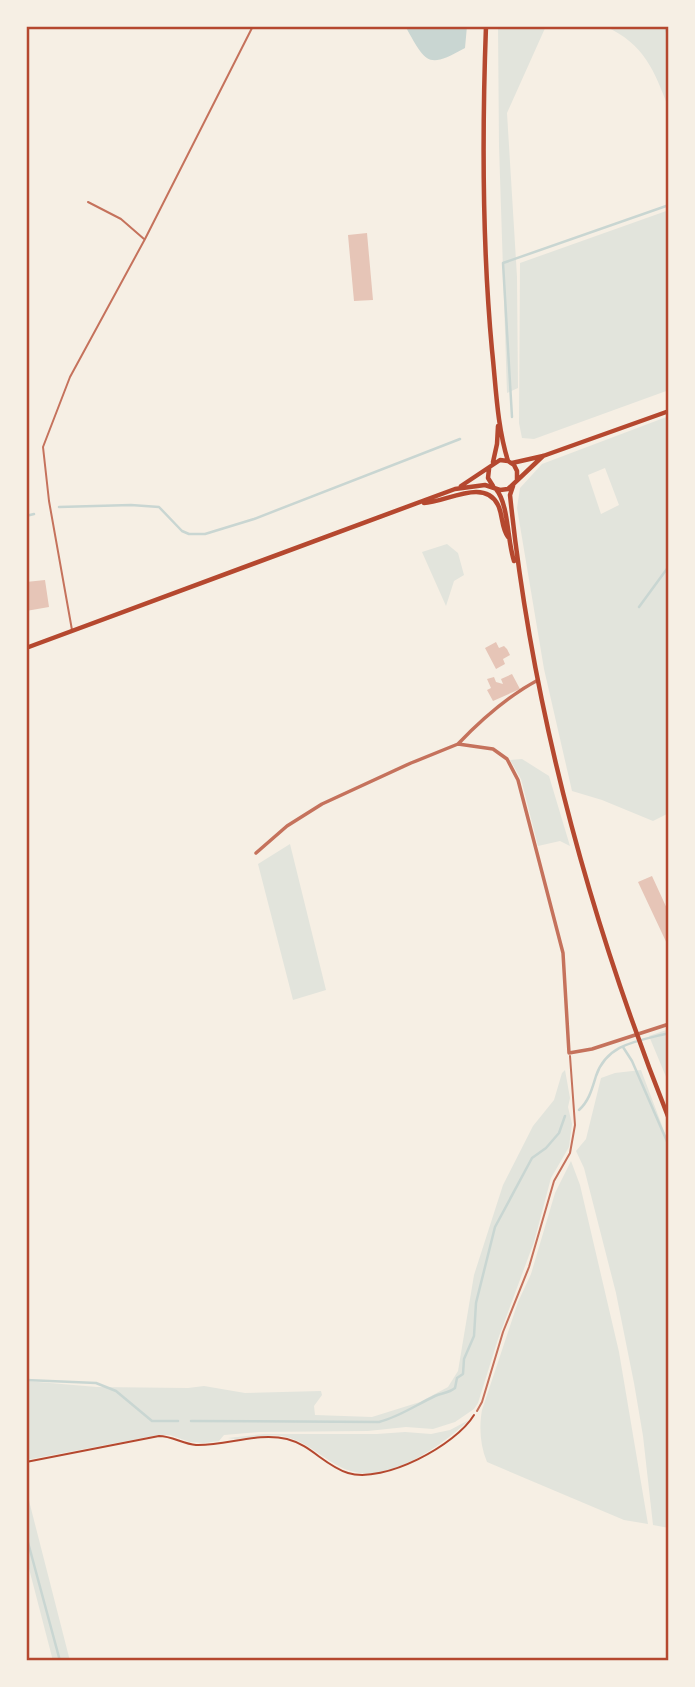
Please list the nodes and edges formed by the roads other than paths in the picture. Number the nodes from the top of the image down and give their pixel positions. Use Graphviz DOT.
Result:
graph roads {
  1 [pos="253,26"];
  2 [pos="486,26"];
  3 [pos="88,202"];
  4 [pos="145,239"];
  5 [pos="498,411"];
  6 [pos="669,411"];
  7 [pos="543,456"];
  8 [pos="510,462"];
  9 [pos="491,466"];
  10 [pos="514,484"];
  11 [pos="495,487"];
  12 [pos="455,489"];
  13 [pos="419,503"];
  14 [pos="508,537"];
  15 [pos="517,570"];
  16 [pos="72,631"];
  17 [pos="26,648"];
  18 [pos="539,680"];
  19 [pos="458,744"];
  20 [pos="256,853"];
  21 [pos="669,1024"];
  22 [pos="569,1054"];
  23 [pos="669,1119"];
  24 [pos="477,1411"];
  1 -- 4 [label="lane"];
  2 -- 5 [label="main road"];
  3 -- 4 [label="lane"];
  4 -- 16 [label="lane"];
  5 -- 8 [label="main road"];
  5 -- 9 [label="main road"];
  6 -- 7 [label="main road"];
  7 -- 8 [label="main road"];
  7 -- 10 [label="main road"];
  8 -- 9 [label="main road"];
  8 -- 10 [label="main road"];
  9 -- 11 [label="main road"];
  9 -- 12 [label="main road"];
  10 -- 11 [label="main road"];
  10 -- 15 [label="main road"];
  11 -- 12 [label="main road"];
  11 -- 14 [label="main road"];
  12 -- 13 [label="main road"];
  13 -- 14 [label="main road"];
  13 -- 16 [label="main road"];
  14 -- 15 [label="main road"];
  15 -- 18 [label="main road"];
  16 -- 17 [label="main road"];
  18 -- 19 [label="street"];
  18 -- 23 [label="main road"];
  19 -- 20 [label="street"];
  19 -- 22 [label="street"];
  21 -- 22 [label="street"];
  22 -- 24 [label="lane"];
}
